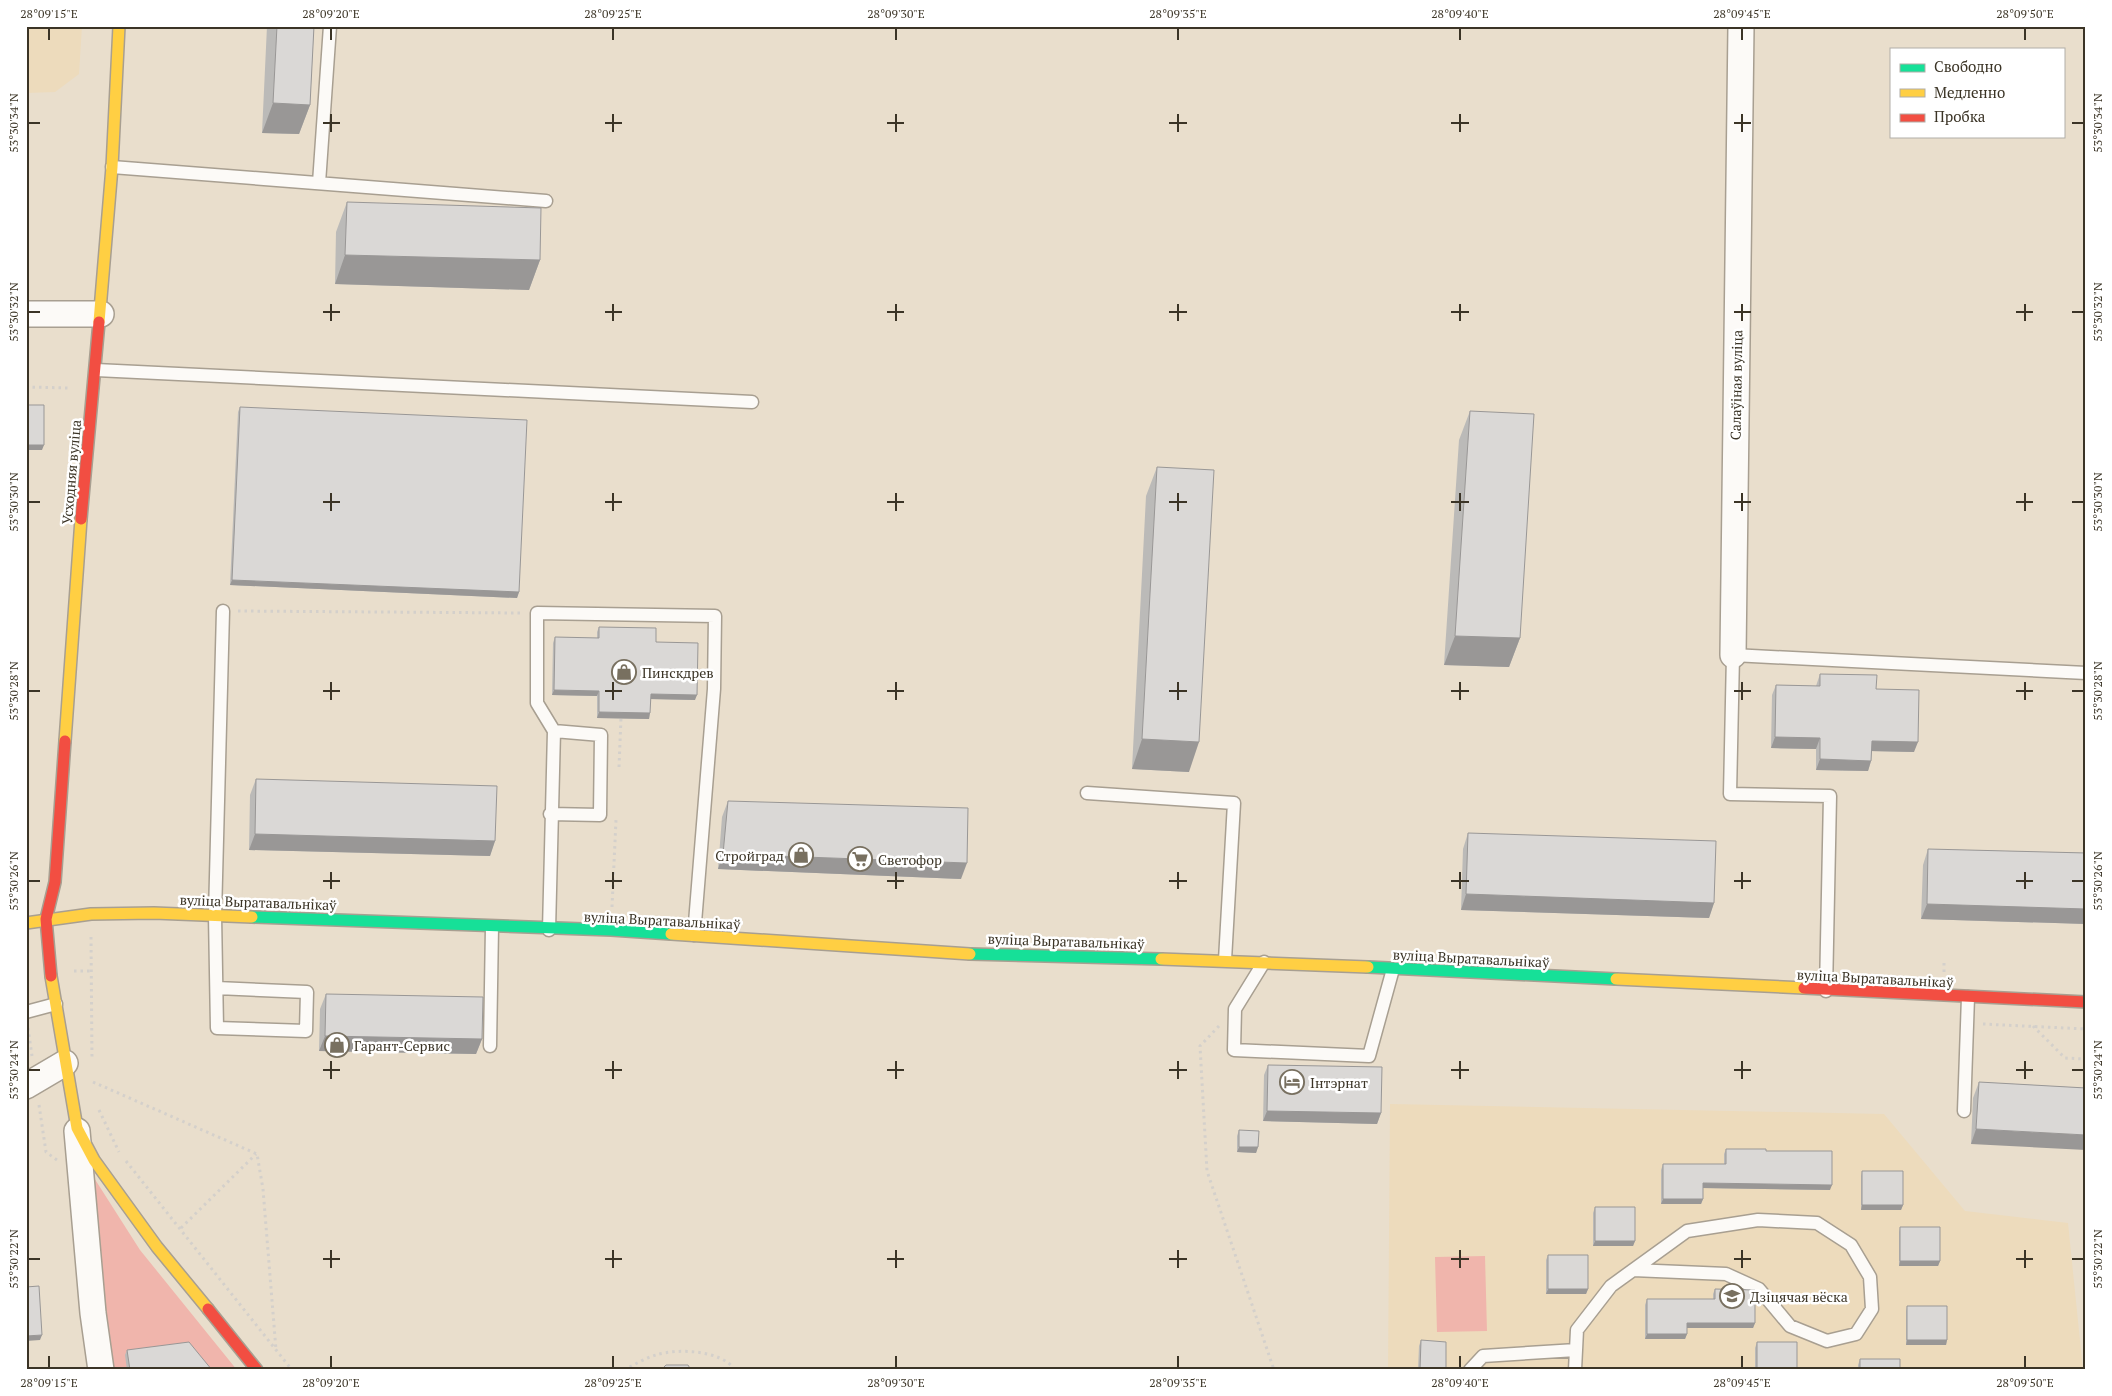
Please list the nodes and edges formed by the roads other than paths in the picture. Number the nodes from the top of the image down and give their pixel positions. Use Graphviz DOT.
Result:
graph roads {
  1 [pos="119,26"];
  2 [pos="330,26"];
  3 [pos="1741,26"];
  4 [pos="112,167"];
  5 [pos="319,183"];
  6 [pos="546,200"];
  7 [pos="26,314"];
  8 [pos="101,314"];
  9 [pos="96,370"];
  10 [pos="752,402"];
  11 [pos="223,611"];
  12 [pos="1733,655"];
  13 [pos="2086,673"];
  14 [pos="554,731"];
  15 [pos="1087,793"];
  16 [pos="550,814"];
  17 [pos="215,915"];
  18 [pos="46,920"];
  19 [pos="26,923"];
  20 [pos="492,927"];
  21 [pos="548,930"];
  22 [pos="694,936"];
  23 [pos="1225,960"];
  24 [pos="1264,962"];
  25 [pos="1393,968"];
  26 [pos="217,988"];
  27 [pos="1826,991"];
  28 [pos="1968,997"];
  29 [pos="2086,1002"];
  30 [pos="56,1004"];
  31 [pos="26,1012"];
  32 [pos="490,1046"];
  33 [pos="64,1063"];
  34 [pos="26,1086"];
  35 [pos="1964,1111"];
  36 [pos="77,1128"];
  37 [pos="1633,1270"];
  38 [pos="1576,1350"];
  39 [pos="101,1370"];
  40 [pos="257,1370"];
  41 [pos="1470,1370"];
  42 [pos="1575,1370"];
  1 -- 4 [label="street, Усходняя вуліца"];
  2 -- 5 [label="lane"];
  3 -- 12 [label="street, Салаўіная вуліца"];
  4 -- 5 [label="lane"];
  4 -- 8 [label="street, Усходняя вуліца"];
  5 -- 6 [label="lane"];
  7 -- 8 [label="street"];
  8 -- 9 [label="street, Усходняя вуліца"];
  9 -- 10 [label="lane"];
  9 -- 18 [label="street, Усходняя вуліца"];
  11 -- 17 [label="lane"];
  12 -- 13 [label="lane"];
  12 -- 27 [label="lane"];
  14 -- 16 [label="lane"];
  14 -- 16 [label="lane"];
  14 -- 22 [label="lane"];
  15 -- 23 [label="lane"];
  16 -- 21 [label="lane"];
  17 -- 18 [label="street, вуліца Выратавальнікаў"];
  17 -- 20 [label="street, вуліца Выратавальнікаў"];
  17 -- 26 [label="lane"];
  18 -- 19 [label="street, вуліца Выратавальнікаў"];
  18 -- 30 [label="street"];
  20 -- 21 [label="street, вуліца Выратавальнікаў"];
  20 -- 32 [label="lane"];
  21 -- 22 [label="street, вуліца Выратавальнікаў"];
  22 -- 23 [label="street, вуліца Выратавальнікаў"];
  23 -- 24 [label="street, вуліца Выратавальнікаў"];
  24 -- 25 [label="street, вуліца Выратавальнікаў"];
  24 -- 25 [label="lane"];
  25 -- 27 [label="street, вуліца Выратавальнікаў"];
  26 -- 26 [label="lane"];
  27 -- 28 [label="street, вуліца Выратавальнікаў"];
  28 -- 29 [label="street, вуліца Выратавальнікаў"];
  28 -- 35 [label="lane"];
  30 -- 31 [label="lane"];
  30 -- 33 [label="street"];
  33 -- 34 [label="street"];
  33 -- 36 [label="street"];
  36 -- 39 [label="street"];
  36 -- 40 [label="street"];
  37 -- 37 [label="lane"];
  37 -- 38 [label="lane"];
  38 -- 41 [label="lane"];
  38 -- 42 [label="lane"];
}
